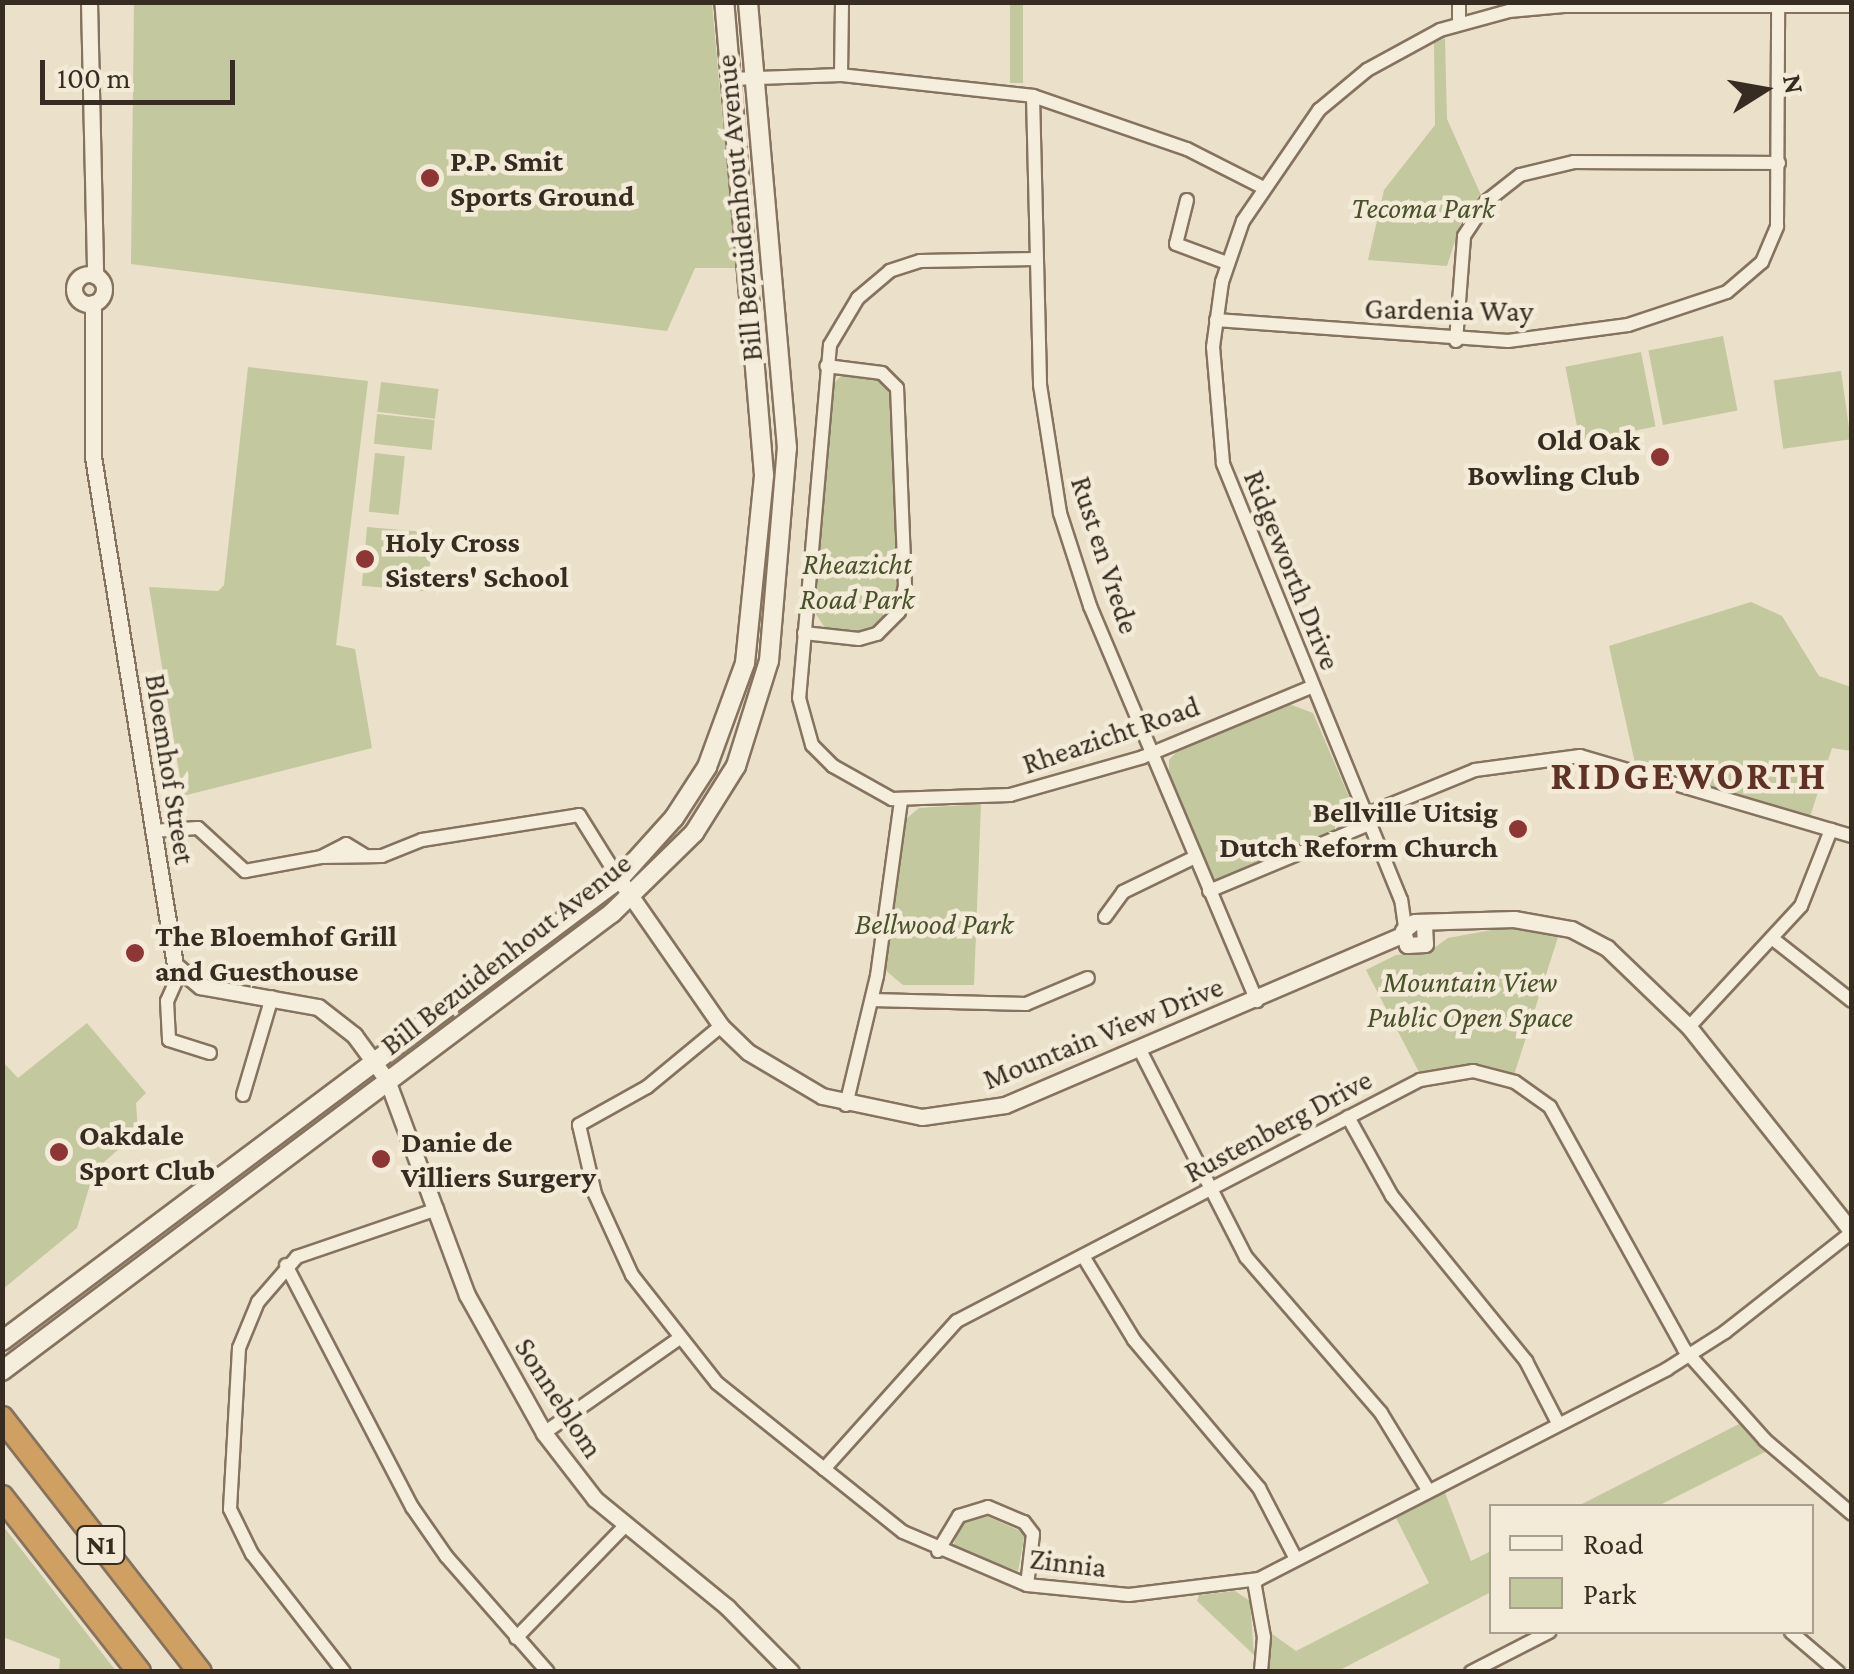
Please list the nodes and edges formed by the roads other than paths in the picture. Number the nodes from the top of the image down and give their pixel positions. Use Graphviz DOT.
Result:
graph roads {
  1 [pos="89,2"];
  2 [pos="724,2"];
  3 [pos="748,2"];
  4 [pos="842,2"];
  5 [pos="1459,2"];
  6 [pos="1778,6"];
  7 [pos="1852,6"];
  8 [pos="1459,23"];
  9 [pos="841,75"];
  10 [pos="754,78"];
  11 [pos="730,79"];
  12 [pos="1033,96"];
  13 [pos="1779,162"];
  14 [pos="1262,186"];
  15 [pos="1187,200"];
  16 [pos="1036,259"];
  17 [pos="1227,263"];
  18 [pos="89,276"];
  19 [pos="87,302"];
  20 [pos="1216,320"];
  21 [pos="1456,341"];
  22 [pos="826,366"];
  23 [pos="804,633"];
  24 [pos="1311,687"];
  25 [pos="1152,753"];
  26 [pos="901,801"];
  27 [pos="1367,820"];
  28 [pos="1831,830"];
  29 [pos="152,831"];
  30 [pos="1852,836"];
  31 [pos="1195,857"];
  32 [pos="619,879"];
  33 [pos="1209,891"];
  34 [pos="632,898"];
  35 [pos="1106,916"];
  36 [pos="1414,933"];
  37 [pos="1773,939"];
  38 [pos="180,972"];
  39 [pos="1088,978"];
  40 [pos="272,998"];
  41 [pos="872,1000"];
  42 [pos="1256,1001"];
  43 [pos="1852,1001"];
  44 [pos="721,1026"];
  45 [pos="1690,1027"];
  46 [pos="1140,1050"];
  47 [pos="210,1053"];
  48 [pos="375,1062"];
  49 [pos="387,1080"];
  50 [pos="243,1095"];
  51 [pos="846,1105"];
  52 [pos="1348,1118"];
  53 [pos="1208,1190"];
  54 [pos="437,1209"];
  55 [pos="1852,1232"];
  56 [pos="1083,1256"];
  57 [pos="286,1266"];
  58 [pos="2,1340"];
  59 [pos="677,1340"];
  60 [pos="1691,1355"];
  61 [pos="10,1366"];
  62 [pos="2,1418"];
  63 [pos="1558,1423"];
  64 [pos="544,1434"];
  65 [pos="824,1468"];
  66 [pos="1428,1490"];
  67 [pos="2,1497"];
  68 [pos="1852,1514"];
  69 [pos="625,1526"];
  70 [pos="938,1551"];
  71 [pos="1296,1558"];
  72 [pos="1254,1581"];
  73 [pos="1027,1585"];
  74 [pos="1545,1634"];
  75 [pos="1793,1634"];
  76 [pos="516,1638"];
  77 [pos="139,1672"];
  78 [pos="200,1672"];
  79 [pos="344,1672"];
  80 [pos="548,1672"];
  81 [pos="792,1672"];
  82 [pos="1261,1672"];
  83 [pos="1471,1672"];
  84 [pos="1838,1672"];
  1 -- 18 [label="street, Bloemhof Street"];
  2 -- 11 [label="main road, Bill Bezuidenhout Avenue"];
  3 -- 10 [label="main road, Bill Bezuidenhout Avenue"];
  4 -- 9 [label="street"];
  5 -- 8 [label="street"];
  6 -- 7 [label="street, Ridgeworth Drive"];
  6 -- 8 [label="street, Ridgeworth Drive"];
  6 -- 13 [label="street, Gardenia Way"];
  8 -- 14 [label="street, Ridgeworth Drive"];
  9 -- 10 [label="street"];
  9 -- 12 [label="street"];
  10 -- 11 [label="street"];
  10 -- 34 [label="main road, Bill Bezuidenhout Avenue"];
  11 -- 32 [label="main road, Bill Bezuidenhout Avenue"];
  12 -- 14 [label="street"];
  12 -- 16 [label="street, Rust en Vrede"];
  13 -- 21 [label="street, Gardenia Way"];
  13 -- 21 [label="street"];
  14 -- 17 [label="street, Ridgeworth Drive"];
  15 -- 17 [label="street"];
  16 -- 22 [label="street"];
  16 -- 25 [label="street, Rust en Vrede"];
  17 -- 20 [label="street, Ridgeworth Drive"];
  18 -- 19 [label="street, Bloemhof Street"];
  18 -- 19 [label="street, Bloemhof Street"];
  19 -- 29 [label="street, Bloemhof Street"];
  20 -- 21 [label="street, Gardenia Way"];
  20 -- 24 [label="street, Ridgeworth Drive"];
  22 -- 23 [label="street"];
  22 -- 23 [label="street"];
  23 -- 26 [label="street"];
  24 -- 25 [label="street, Rheazicht Road"];
  24 -- 27 [label="street, Ridgeworth Drive"];
  25 -- 26 [label="street, Rheazicht Road"];
  25 -- 31 [label="street, Rust en Vrede"];
  26 -- 41 [label="street"];
  27 -- 28 [label="street"];
  27 -- 33 [label="street"];
  27 -- 36 [label="street, Ridgeworth Drive"];
  28 -- 30 [label="street"];
  28 -- 37 [label="street"];
  29 -- 32 [label="street"];
  29 -- 38 [label="street, Bloemhof Street"];
  31 -- 33 [label="street, Rust en Vrede"];
  31 -- 35 [label="street"];
  32 -- 34 [label="street, Mountain View Drive"];
  32 -- 48 [label="main road, Bill Bezuidenhout Avenue"];
  33 -- 42 [label="street, Rust en Vrede"];
  34 -- 44 [label="street, Mountain View Drive"];
  34 -- 49 [label="main road, Bill Bezuidenhout Avenue"];
  36 -- 42 [label="street, Mountain View Drive"];
  36 -- 45 [label="street, Mountain View Drive"];
  37 -- 43 [label="street"];
  37 -- 45 [label="street"];
  38 -- 40 [label="street"];
  38 -- 47 [label="street"];
  39 -- 41 [label="street"];
  40 -- 48 [label="street"];
  40 -- 50 [label="street"];
  41 -- 51 [label="street"];
  42 -- 46 [label="street, Mountain View Drive"];
  44 -- 51 [label="street, Mountain View Drive"];
  44 -- 59 [label="street, Zinnia"];
  45 -- 55 [label="street, Mountain View Drive"];
  46 -- 51 [label="street, Mountain View Drive"];
  46 -- 53 [label="street"];
  48 -- 49 [label="street, Sonneblom"];
  48 -- 58 [label="main road, Bill Bezuidenhout Avenue"];
  49 -- 54 [label="street, Sonneblom"];
  49 -- 61 [label="main road, Bill Bezuidenhout Avenue"];
  52 -- 53 [label="street, Rustenberg Drive"];
  52 -- 60 [label="street, Rustenberg Drive"];
  52 -- 63 [label="street"];
  53 -- 56 [label="street, Rustenberg Drive"];
  53 -- 66 [label="street"];
  54 -- 57 [label="street"];
  54 -- 64 [label="street, Sonneblom"];
  55 -- 60 [label="street, Zinnia"];
  56 -- 65 [label="street, Rustenberg Drive"];
  56 -- 71 [label="street"];
  57 -- 76 [label="street"];
  57 -- 79 [label="street"];
  59 -- 64 [label="street"];
  59 -- 65 [label="street, Zinnia"];
  60 -- 63 [label="street, Zinnia"];
  60 -- 68 [label="street, Rustenberg Drive"];
  62 -- 78 [label="highway, N1"];
  63 -- 66 [label="street, Zinnia"];
  64 -- 69 [label="street, Sonneblom"];
  65 -- 70 [label="street, Zinnia"];
  66 -- 71 [label="street, Zinnia"];
  67 -- 77 [label="highway, N1"];
  69 -- 76 [label="street"];
  69 -- 81 [label="street, Sonneblom"];
  70 -- 73 [label="street, Zinnia"];
  70 -- 73 [label="street"];
  71 -- 72 [label="street, Zinnia"];
  72 -- 73 [label="street, Zinnia"];
  72 -- 82 [label="street"];
  74 -- 83 [label="street"];
  75 -- 84 [label="street"];
  76 -- 80 [label="street"];
}
